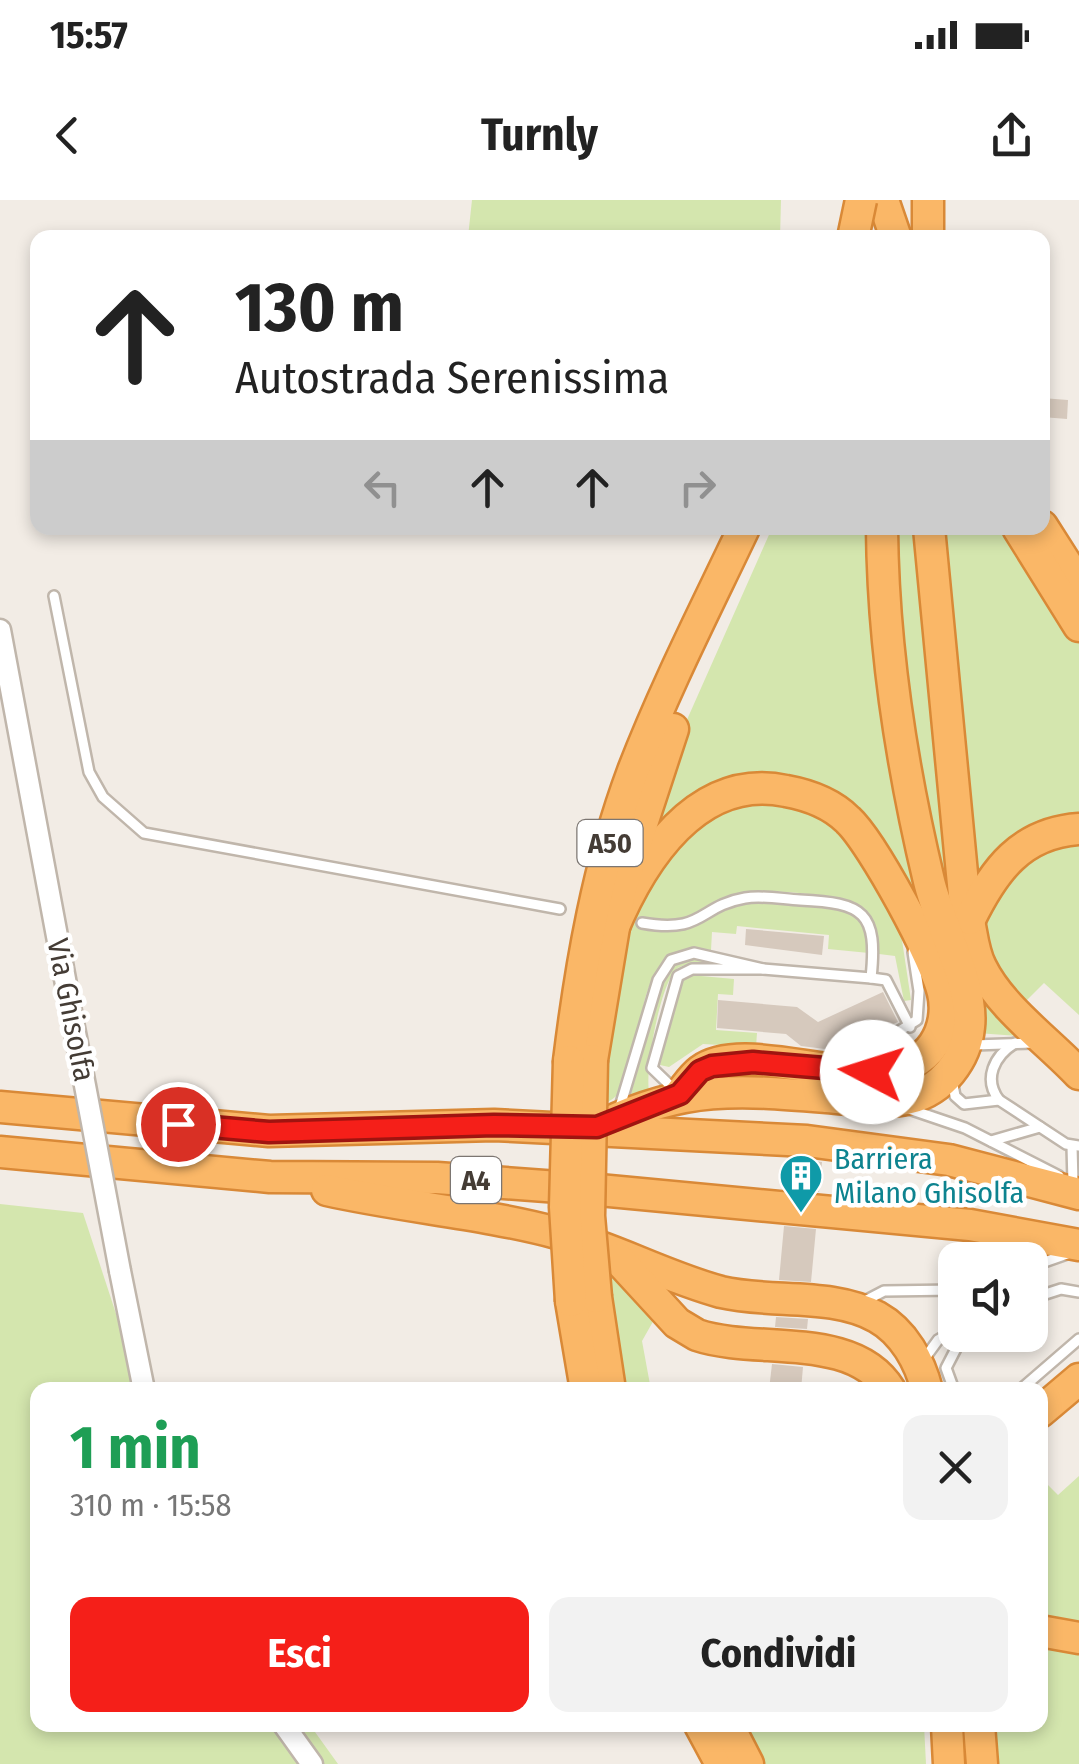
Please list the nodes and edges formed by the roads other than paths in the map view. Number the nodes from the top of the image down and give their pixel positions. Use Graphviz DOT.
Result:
graph roads {
  1 [pos="844,200"];
  2 [pos="861,200"];
  3 [pos="883,200"];
  4 [pos="928,200"];
  5 [pos="853,230"];
  6 [pos="857,230"];
  7 [pos="893,230"];
  8 [pos="928,230"];
  9 [pos="741,535"];
  10 [pos="751,535"];
  11 [pos="882,535"];
  12 [pos="930,535"];
  13 [pos="1022,535"];
  14 [pos="1048,535"];
  15 [pos="1079,584"];
  16 [pos="54,596"];
  17 [pos="1079,626"];
  18 [pos="0,630"];
  19 [pos="1079,830"];
  20 [pos="560,909"];
  21 [pos="970,918"];
  22 [pos="908,920"];
  23 [pos="642,924"];
  24 [pos="612,931"];
  25 [pos="763,969"];
  26 [pos="872,978"];
  27 [pos="910,1027"];
  28 [pos="1017,1042"];
  29 [pos="1051,1045"];
  30 [pos="958,1059"];
  31 [pos="581,1061"];
  32 [pos="853,1071"];
  33 [pos="1079,1074"];
  34 [pos="680,1094"];
  35 [pos="998,1100"];
  36 [pos="879,1101"];
  37 [pos="0,1108"];
  38 [pos="607,1122"];
  39 [pos="1040,1127"];
  40 [pos="991,1140"];
  41 [pos="1076,1146"];
  42 [pos="0,1152"];
  43 [pos="270,1177"];
  44 [pos="1076,1188"];
  45 [pos="605,1246"];
  46 [pos="1079,1247"];
  47 [pos="1048,1260"];
  48 [pos="938,1290"];
  49 [pos="1048,1292"];
  50 [pos="1079,1292"];
  51 [pos="584,1299"];
  52 [pos="854,1306"];
  53 [pos="938,1340"];
  54 [pos="1079,1340"];
  55 [pos="954,1352"];
  56 [pos="1079,1378"];
  57 [pos="142,1382"];
  58 [pos="586,1382"];
  59 [pos="608,1382"];
  60 [pos="883,1382"];
  61 [pos="925,1382"];
  62 [pos="927,1382"];
  63 [pos="951,1382"];
  64 [pos="1029,1382"];
  65 [pos="1048,1405"];
  66 [pos="1048,1632"];
  67 [pos="1079,1638"];
  68 [pos="289,1732"];
  69 [pos="704,1732"];
  70 [pos="732,1732"];
  71 [pos="932,1732"];
  72 [pos="947,1732"];
  73 [pos="980,1732"];
  74 [pos="312,1764"];
  75 [pos="721,1764"];
  76 [pos="748,1764"];
  77 [pos="934,1764"];
  78 [pos="949,1764"];
  79 [pos="982,1764"];
  1 -- 5 [label="highway"];
  2 -- 6 [label="highway, bridge"];
  3 -- 7 [label="highway"];
  4 -- 8 [label="highway"];
  9 -- 31 [label="highway, A50"];
  10 -- 24 [label="highway"];
  11 -- 30 [label="highway"];
  12 -- 21 [label="highway"];
  13 -- 17 [label="highway"];
  14 -- 15 [label="highway"];
  16 -- 20 [label="lane"];
  18 -- 57 [label="street, Via Ghisolfa, bridge"];
  19 -- 21 [label="highway"];
  21 -- 29 [label="highway"];
  22 -- 24 [label="highway"];
  22 -- 27 [label="lane"];
  22 -- 32 [label="highway"];
  23 -- 26 [label="lane"];
  24 -- 31 [label="highway"];
  25 -- 26 [label="lane"];
  25 -- 34 [label="lane"];
  25 -- 38 [label="lane"];
  26 -- 27 [label="lane"];
  27 -- 32 [label="lane"];
  28 -- 29 [label="lane"];
  28 -- 30 [label="lane"];
  28 -- 35 [label="lane"];
  29 -- 33 [label="highway"];
  30 -- 35 [label="lane"];
  30 -- 36 [label="highway"];
  31 -- 51 [label="highway, A50, bridge"];
  32 -- 34 [label="highway"];
  34 -- 36 [label="highway"];
  34 -- 38 [label="highway"];
  35 -- 39 [label="lane"];
  36 -- 40 [label="lane"];
  37 -- 38 [label="highway, A4"];
  38 -- 44 [label="highway, A4"];
  39 -- 40 [label="lane"];
  39 -- 41 [label="lane"];
  40 -- 44 [label="lane"];
  41 -- 44 [label="lane"];
  42 -- 43 [label="highway, A4"];
  43 -- 45 [label="highway"];
  43 -- 46 [label="highway, A4"];
  45 -- 52 [label="highway"];
  45 -- 60 [label="highway"];
  46 -- 47 [label="lane"];
  48 -- 52 [label="lane"];
  49 -- 50 [label="lane"];
  51 -- 58 [label="highway, A50"];
  51 -- 59 [label="highway"];
  52 -- 61 [label="highway"];
  53 -- 62 [label="lane"];
  54 -- 64 [label="lane"];
  55 -- 63 [label="lane"];
  56 -- 65 [label="highway"];
  66 -- 67 [label="highway"];
  68 -- 74 [label="street"];
  69 -- 75 [label="highway"];
  70 -- 76 [label="highway"];
  71 -- 77 [label="highway"];
  72 -- 78 [label="highway"];
  73 -- 79 [label="highway"];
}
